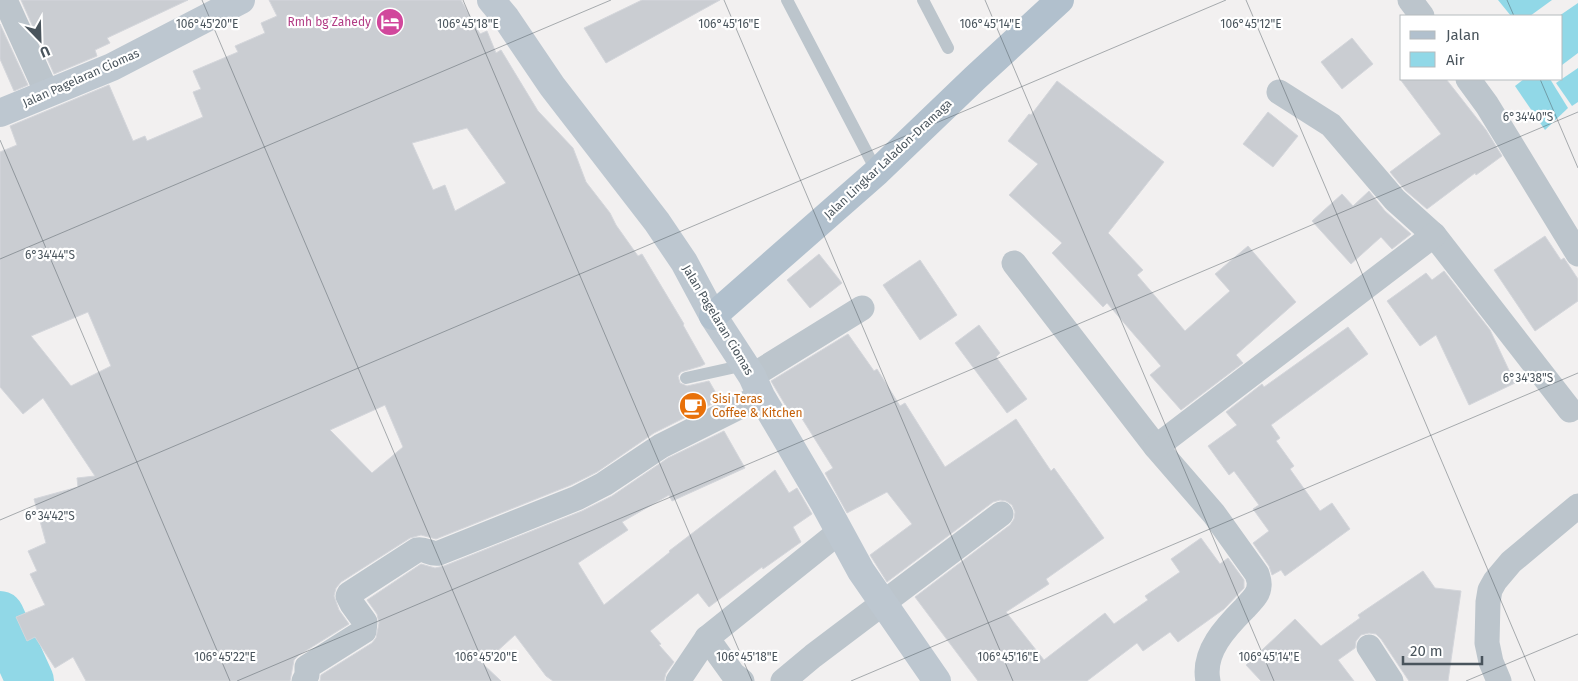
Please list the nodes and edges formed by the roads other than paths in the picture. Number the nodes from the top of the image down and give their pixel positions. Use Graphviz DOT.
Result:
graph roads {
  1 [pos="5,0"];
  2 [pos="241,0"];
  3 [pos="491,0"];
  4 [pos="787,0"];
  5 [pos="923,0"];
  6 [pos="1060,0"];
  7 [pos="1410,0"];
  8 [pos="1421,15"];
  9 [pos="948,48"];
  10 [pos="1469,80"];
  11 [pos="1279,92"];
  12 [pos="47,93"];
  13 [pos="0,113"];
  14 [pos="877,172"];
  15 [pos="1434,234"];
  16 [pos="1578,254"];
  17 [pos="1014,263"];
  18 [pos="862,308"];
  19 [pos="713,316"];
  20 [pos="686,378"];
  21 [pos="753,379"];
  22 [pos="1570,410"];
  23 [pos="1156,447"];
  24 [pos="1578,506"];
  25 [pos="1001,514"];
  26 [pos="839,532"];
  27 [pos="883,603"];
  28 [pos="707,638"];
  29 [pos="1369,648"];
  30 [pos="304,681"];
  31 [pos="678,681"];
  32 [pos="742,681"];
  33 [pos="783,681"];
  34 [pos="938,681"];
  35 [pos="1208,681"];
  36 [pos="1391,681"];
  37 [pos="1499,681"];
  1 -- 12 [label="street"];
  2 -- 12 [label="main road, Jalan Pagelaran Ciomas"];
  3 -- 19 [label="main road, Jalan Pagelaran Ciomas"];
  4 -- 14 [label="lane"];
  5 -- 9 [label="lane"];
  6 -- 14 [label="main road, Jalan Lingkar Laladon-Dramaga"];
  7 -- 8 [label="street"];
  10 -- 16 [label="street"];
  11 -- 15 [label="street"];
  12 -- 13 [label="main road, Jalan Pagelaran Ciomas"];
  14 -- 19 [label="main road, Jalan Lingkar Laladon-Dramaga"];
  15 -- 22 [label="street"];
  15 -- 23 [label="street"];
  17 -- 23 [label="street"];
  18 -- 21 [label="street"];
  19 -- 21 [label="main road, Jalan Pagelaran Ciomas"];
  20 -- 21 [label="lane"];
  21 -- 26 [label="main road, Jalan Pagelaran Ciomas"];
  21 -- 30 [label="street"];
  23 -- 35 [label="street"];
  24 -- 37 [label="street"];
  25 -- 27 [label="street"];
  26 -- 27 [label="main road, Jalan Pagelaran Ciomas"];
  26 -- 28 [label="street"];
  27 -- 33 [label="street"];
  27 -- 34 [label="main road, Jalan Pagelaran Ciomas"];
  28 -- 31 [label="street"];
  28 -- 32 [label="street"];
  29 -- 36 [label="street"];
}
